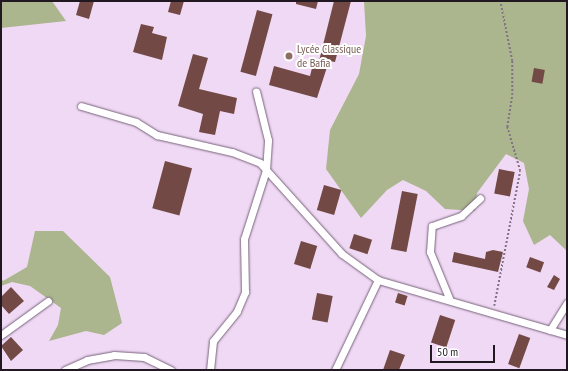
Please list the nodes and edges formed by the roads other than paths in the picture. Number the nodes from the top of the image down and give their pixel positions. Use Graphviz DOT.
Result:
graph roads {
  1 [pos="256,91"];
  2 [pos="81,106"];
  3 [pos="266,170"];
  4 [pos="480,198"];
  5 [pos="378,280"];
  6 [pos="449,298"];
  7 [pos="48,301"];
  8 [pos="567,303"];
  9 [pos="550,330"];
  10 [pos="1,335"];
  11 [pos="567,335"];
  12 [pos="65,370"];
  13 [pos="171,370"];
  14 [pos="210,370"];
  15 [pos="335,370"];
  1 -- 3 [label="street"];
  2 -- 3 [label="street"];
  3 -- 5 [label="street"];
  3 -- 14 [label="street"];
  4 -- 6 [label="street"];
  5 -- 6 [label="street"];
  5 -- 15 [label="street"];
  6 -- 9 [label="street"];
  7 -- 10 [label="street"];
  8 -- 9 [label="street"];
  9 -- 11 [label="street"];
  12 -- 13 [label="street"];
}
